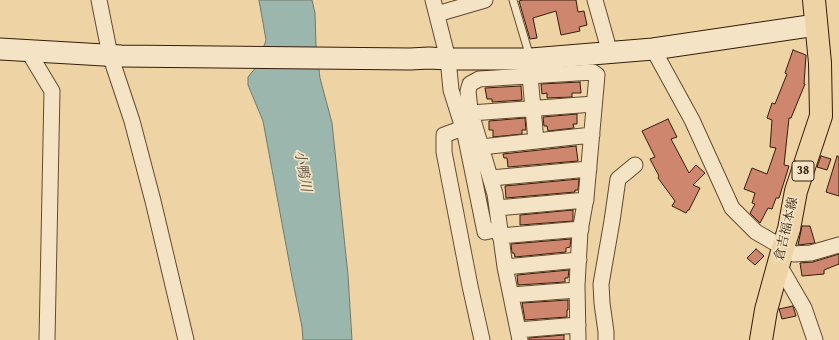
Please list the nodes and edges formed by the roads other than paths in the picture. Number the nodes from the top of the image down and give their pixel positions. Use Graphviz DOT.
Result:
graph roads {
  1 [pos="99,0"];
  2 [pos="485,0"];
  3 [pos="513,0"];
  4 [pos="595,0"];
  5 [pos="814,0"];
  6 [pos="435,7"];
  7 [pos="816,25"];
  8 [pos="0,49"];
  9 [pos="652,49"];
  10 [pos="28,51"];
  11 [pos="610,53"];
  12 [pos="115,55"];
  13 [pos="448,59"];
  14 [pos="531,67"];
  15 [pos="594,104"];
  16 [pos="533,109"];
  17 [pos="471,113"];
  18 [pos="463,128"];
  19 [pos="592,135"];
  20 [pos="536,141"];
  21 [pos="481,147"];
  22 [pos="635,165"];
  23 [pos="589,169"];
  24 [pos="491,178"];
  25 [pos="586,200"];
  26 [pos="497,208"];
  27 [pos="580,229"];
  28 [pos="500,232"];
  29 [pos="839,245"];
  30 [pos="781,257"];
  31 [pos="579,260"];
  32 [pos="505,267"];
  33 [pos="577,290"];
  34 [pos="511,295"];
  35 [pos="578,325"];
  36 [pos="519,335"];
  37 [pos="47,340"];
  38 [pos="186,340"];
  39 [pos="482,340"];
  40 [pos="578,340"];
  41 [pos="606,340"];
  42 [pos="761,340"];
  43 [pos="815,340"];
  1 -- 12 [label="street"];
  2 -- 6 [label="street"];
  3 -- 14 [label="lane"];
  4 -- 11 [label="street"];
  5 -- 7 [label="main road, 倉吉福本線 / 38"];
  6 -- 13 [label="street"];
  7 -- 9 [label="street"];
  7 -- 30 [label="main road, 倉吉福本線 / 38"];
  8 -- 10 [label="street"];
  9 -- 11 [label="street"];
  9 -- 30 [label="street"];
  10 -- 12 [label="street"];
  10 -- 37 [label="street"];
  11 -- 14 [label="street"];
  12 -- 13 [label="street"];
  12 -- 38 [label="street"];
  13 -- 14 [label="street"];
  13 -- 18 [label="street"];
  14 -- 15 [label="street"];
  14 -- 16 [label="street"];
  14 -- 17 [label="street"];
  15 -- 16 [label="street"];
  15 -- 19 [label="street"];
  16 -- 17 [label="street"];
  16 -- 20 [label="street"];
  17 -- 21 [label="street"];
  18 -- 28 [label="street"];
  18 -- 39 [label="street"];
  19 -- 20 [label="street"];
  19 -- 23 [label="street"];
  20 -- 21 [label="street"];
  21 -- 24 [label="street"];
  22 -- 41 [label="street"];
  23 -- 24 [label="street"];
  23 -- 25 [label="street"];
  24 -- 26 [label="street"];
  25 -- 26 [label="street"];
  25 -- 27 [label="street"];
  26 -- 28 [label="street"];
  27 -- 28 [label="street"];
  27 -- 31 [label="street"];
  28 -- 32 [label="street"];
  29 -- 30 [label="street"];
  30 -- 42 [label="main road, 倉吉福本線 / 38"];
  30 -- 43 [label="street"];
  31 -- 32 [label="street"];
  31 -- 33 [label="street"];
  32 -- 34 [label="street"];
  33 -- 34 [label="street"];
  33 -- 35 [label="street"];
  34 -- 36 [label="street"];
  35 -- 36 [label="street"];
  35 -- 40 [label="street"];
}
